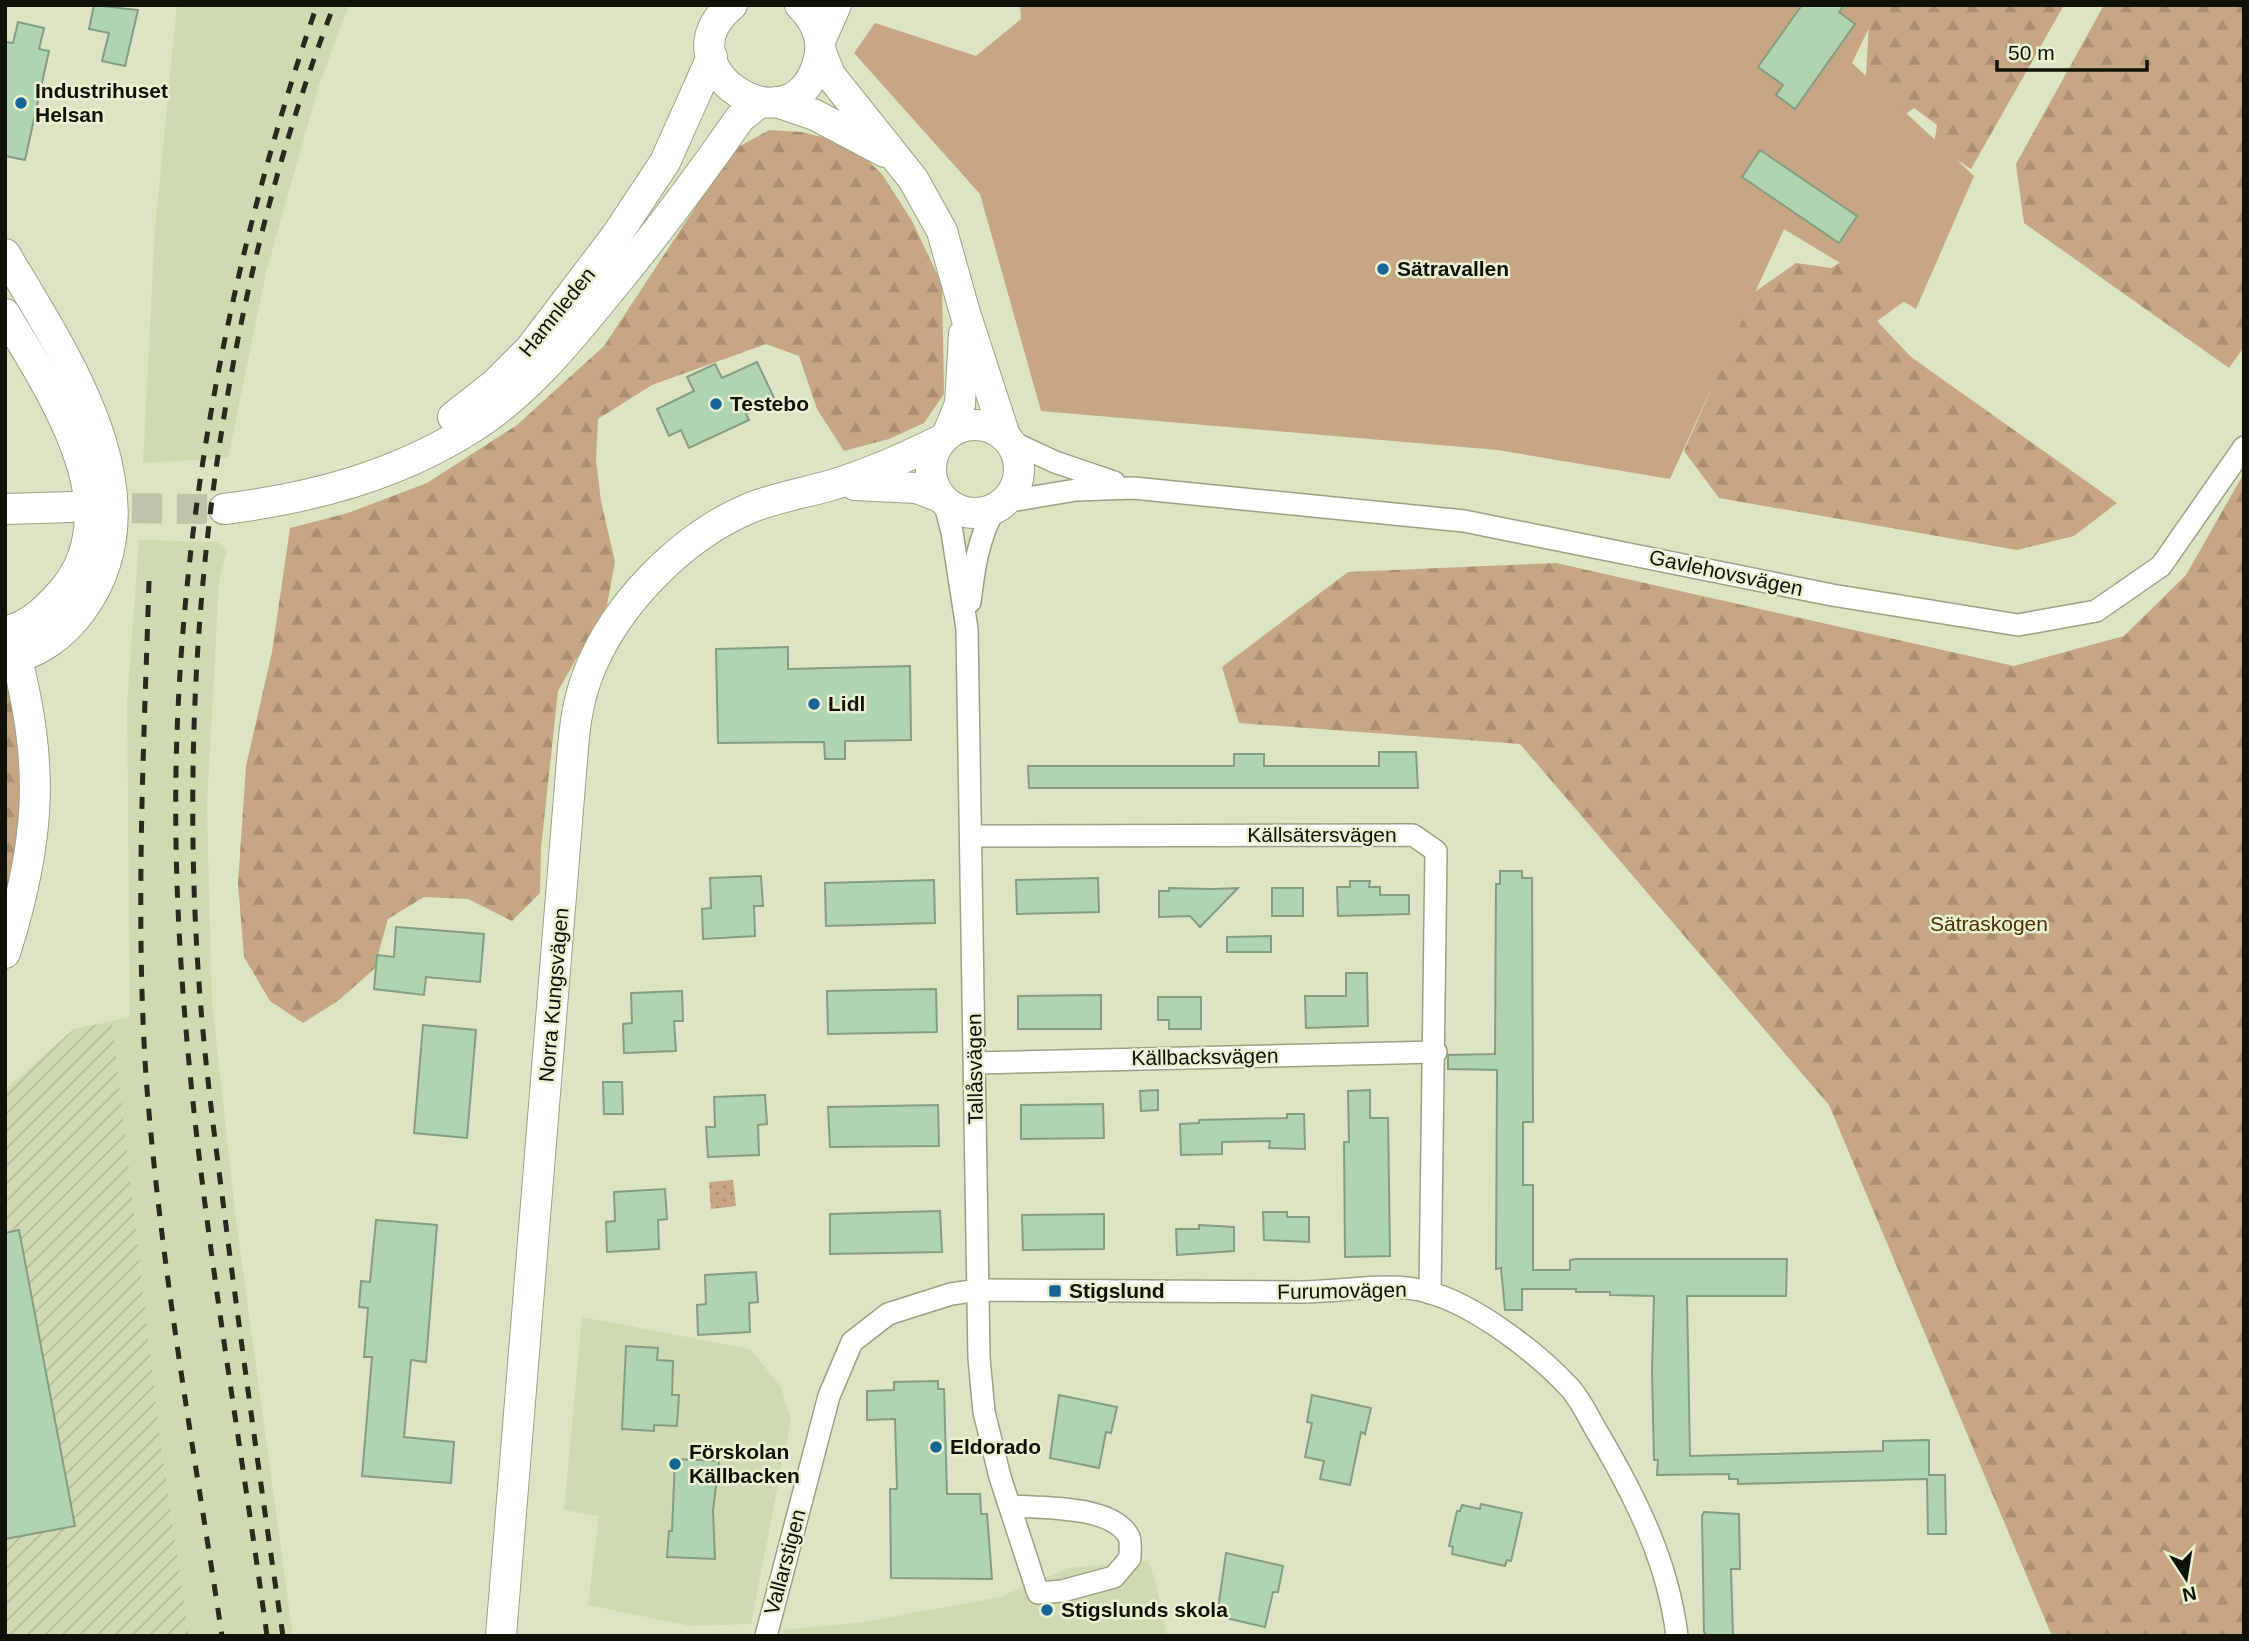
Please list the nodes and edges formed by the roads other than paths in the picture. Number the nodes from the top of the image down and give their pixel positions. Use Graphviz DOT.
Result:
graph roads {
  1 [pos="732,5"];
  2 [pos="800,5"];
  3 [pos="836,5"];
  4 [pos="821,46"];
  5 [pos="712,57"];
  6 [pos="768,103"];
  7 [pos="898,159"];
  8 [pos="5,254"];
  9 [pos="965,313"];
  10 [pos="5,314"];
  11 [pos="944,436"];
  12 [pos="1008,438"];
  13 [pos="2244,447"];
  14 [pos="830,485"];
  15 [pos="1133,488"];
  16 [pos="323,492"];
  17 [pos="942,499"];
  18 [pos="1000,505"];
  19 [pos="72,508"];
  20 [pos="5,509"];
  21 [pos="224,509"];
  22 [pos="967,629"];
  23 [pos="9,646"];
  24 [pos="971,836"];
  25 [pos="5,953"];
  26 [pos="1436,1052"];
  27 [pos="975,1063"];
  28 [pos="979,1290"];
  29 [pos="1430,1293"];
  30 [pos="1011,1506"];
  31 [pos="501,1636"];
  32 [pos="766,1636"];
  33 [pos="1677,1636"];
  1 -- 5 [label="street, Hamnleden"];
  2 -- 4 [label="street, Tallåsvägen"];
  3 -- 4 [label="street"];
  4 -- 6 [label="street, Hamnleden"];
  4 -- 7 [label="street, Tallåsvägen"];
  5 -- 6 [label="street, Tallåsvägen"];
  5 -- 16 [label="street, Hamnleden"];
  6 -- 7 [label="street, Tallåsvägen"];
  6 -- 16 [label="street, Hamnleden"];
  7 -- 9 [label="street, Tallåsvägen"];
  8 -- 23 [label="street"];
  9 -- 11 [label="street, Tallåsvägen"];
  9 -- 12 [label="street, Tallåsvägen"];
  10 -- 23 [label="street"];
  11 -- 12 [label="street"];
  11 -- 14 [label="street, Norra Kungsvägen"];
  11 -- 17 [label="street, Tallåsvägen"];
  12 -- 15 [label="street, Gavlehovsvägen"];
  12 -- 18 [label="street, Tallåsvägen"];
  13 -- 15 [label="street, Gavlehovsvägen"];
  14 -- 17 [label="street, Norra Kungsvägen"];
  14 -- 31 [label="street, Norra Kungsvägen"];
  15 -- 18 [label="street, Gavlehovsvägen"];
  16 -- 21 [label="street, Hamnleden"];
  17 -- 18 [label="street"];
  17 -- 22 [label="street, Tallåsvägen"];
  18 -- 22 [label="street, Tallåsvägen"];
  19 -- 20 [label="street"];
  22 -- 24 [label="street, Tallåsvägen"];
  23 -- 25 [label="street"];
  24 -- 26 [label="street, Källsätersvägen"];
  24 -- 27 [label="street, Tallåsvägen"];
  26 -- 27 [label="street, Källbacksvägen"];
  26 -- 29 [label="street, Källsätersvägen"];
  27 -- 28 [label="street, Tallåsvägen"];
  28 -- 29 [label="street, Furumovägen"];
  28 -- 30 [label="street, Tallåsvägen"];
  28 -- 32 [label="street, Vallarstigen"];
  29 -- 33 [label="street, Furumovägen"];
  30 -- 30 [label="street, Tallåsvägen"];
}
